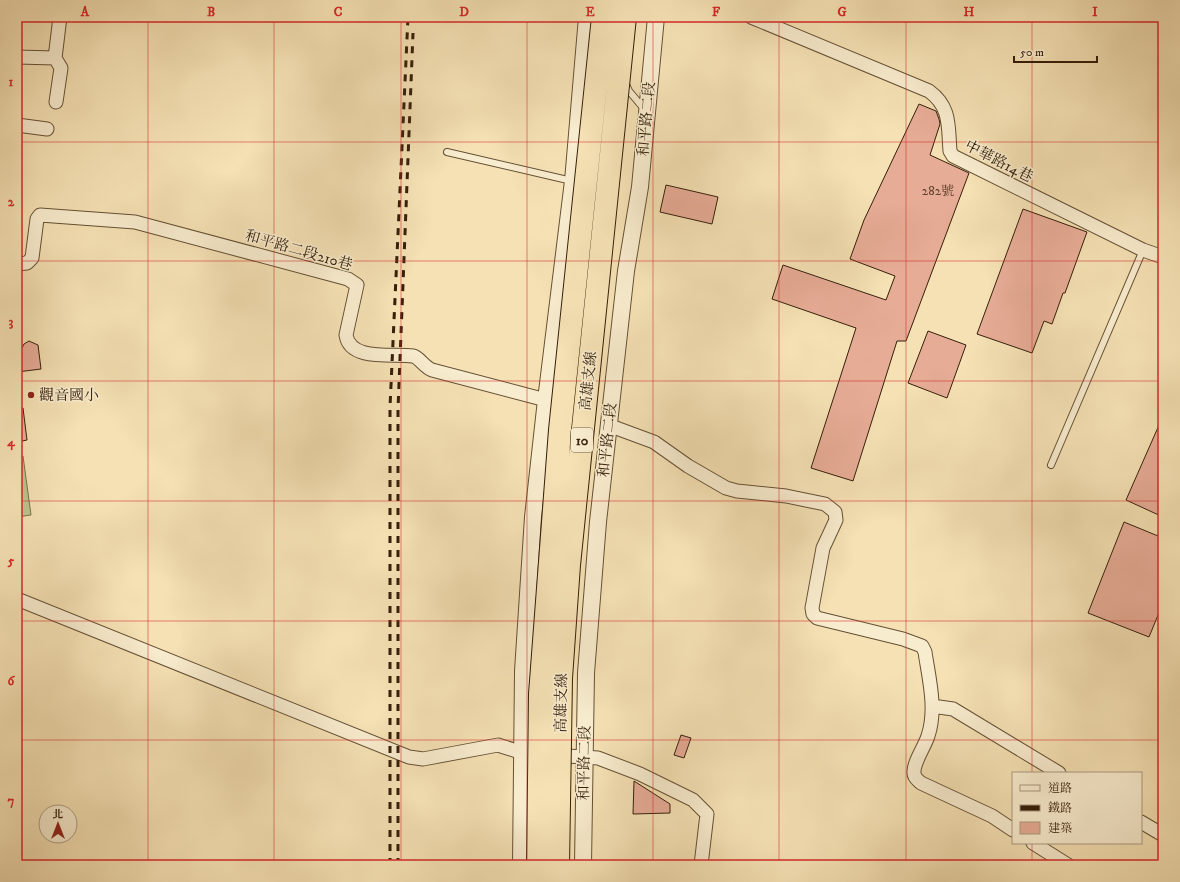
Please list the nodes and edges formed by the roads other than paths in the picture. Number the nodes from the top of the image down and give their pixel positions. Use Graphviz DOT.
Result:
graph roads {
  1 [pos="60,17"];
  2 [pos="587,17"];
  3 [pos="603,17"];
  4 [pos="625,17"];
  5 [pos="656,17"];
  6 [pos="751,17"];
  7 [pos="17,57"];
  8 [pos="55,58"];
  9 [pos="56,102"];
  10 [pos="646,111"];
  11 [pos="17,125"];
  12 [pos="46,129"];
  13 [pos="447,152"];
  14 [pos="573,181"];
  15 [pos="1144,250"];
  16 [pos="1163,257"];
  17 [pos="22,263"];
  18 [pos="546,400"];
  19 [pos="608,425"];
  20 [pos="1051,465"];
  21 [pos="17,599"];
  22 [pos="932,706"];
  23 [pos="523,753"];
  24 [pos="584,757"];
  25 [pos="1057,772"];
  26 [pos="1142,823"];
  27 [pos="1012,829"];
  28 [pos="1163,835"];
  29 [pos="1035,844"];
  30 [pos="521,865"];
  31 [pos="538,865"];
  32 [pos="558,865"];
  33 [pos="583,865"];
  34 [pos="701,865"];
  35 [pos="1068,865"];
  1 -- 8 [label="street"];
  2 -- 14 [label="street"];
  3 -- 31 [label="highway, 高雄支線 / 10, bridge"];
  4 -- 10 [label="lane"];
  4 -- 32 [label="highway, 高雄支線 / 10, bridge"];
  5 -- 10 [label="street, 和平路二段"];
  6 -- 15 [label="street, 中華路14巷"];
  7 -- 8 [label="street"];
  8 -- 9 [label="street"];
  10 -- 19 [label="street, 和平路二段"];
  11 -- 12 [label="street"];
  13 -- 14 [label="lane"];
  14 -- 18 [label="street"];
  15 -- 16 [label="street, 中華路14巷"];
  15 -- 20 [label="lane"];
  17 -- 18 [label="street, 和平路二段210巷"];
  18 -- 23 [label="street"];
  19 -- 22 [label="street"];
  19 -- 24 [label="street, 和平路二段"];
  21 -- 23 [label="street"];
  22 -- 25 [label="street"];
  22 -- 27 [label="street"];
  23 -- 24 [label="street"];
  23 -- 30 [label="street"];
  24 -- 33 [label="street, 和平路二段"];
  24 -- 34 [label="street"];
  26 -- 28 [label="street"];
  29 -- 35 [label="street"];
}
